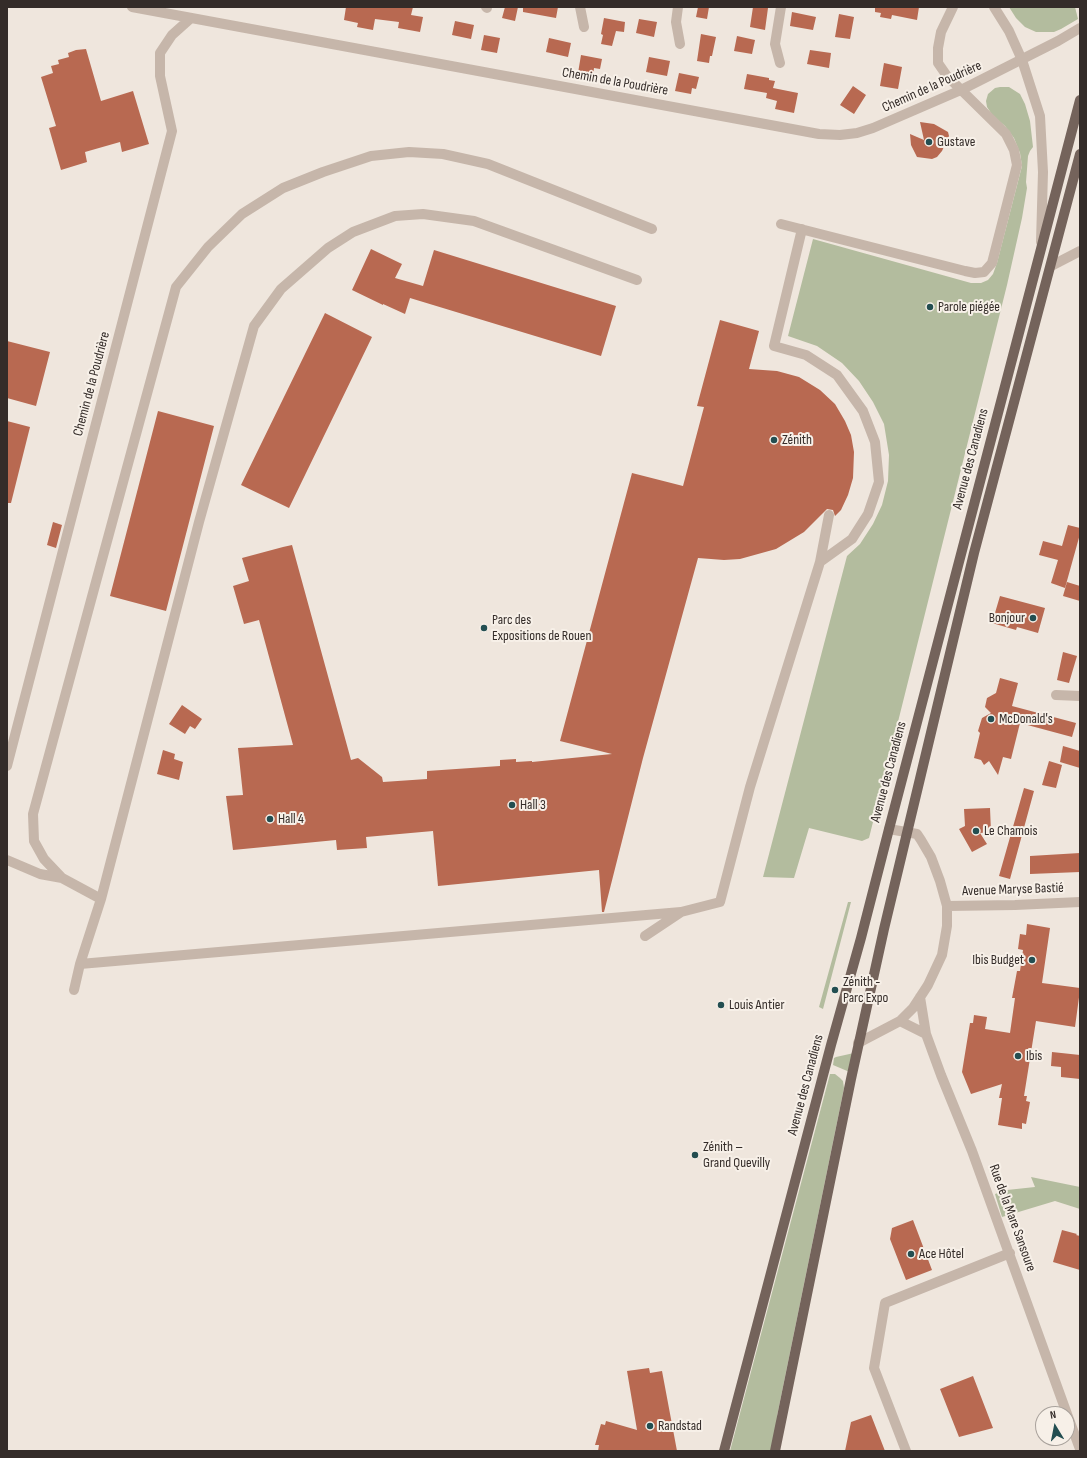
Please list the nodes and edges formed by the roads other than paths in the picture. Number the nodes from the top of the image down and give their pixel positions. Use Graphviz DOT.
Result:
graph roads {
  1 [pos="132,7"];
  2 [pos="580,7"];
  3 [pos="678,7"];
  4 [pos="781,7"];
  5 [pos="953,7"];
  6 [pos="994,7"];
  7 [pos="190,18"];
  8 [pos="584,27"];
  9 [pos="1080,28"];
  10 [pos="680,44"];
  11 [pos="1022,60"];
  12 [pos="780,64"];
  13 [pos="962,90"];
  14 [pos="1080,100"];
  15 [pos="1080,154"];
  16 [pos="1077,176"];
  17 [pos="781,224"];
  18 [pos="652,229"];
  19 [pos="802,229"];
  20 [pos="1040,248"];
  21 [pos="1080,251"];
  22 [pos="1051,266"];
  23 [pos="637,280"];
  24 [pos="829,515"];
  25 [pos="820,562"];
  26 [pos="1056,695"];
  27 [pos="1080,696"];
  28 [pos="7,766"];
  29 [pos="888,829"];
  30 [pos="907,832"];
  31 [pos="7,860"];
  32 [pos="62,878"];
  33 [pos="101,899"];
  34 [pos="1080,902"];
  35 [pos="947,906"];
  36 [pos="681,912"];
  37 [pos="645,936"];
  38 [pos="80,964"];
  39 [pos="74,990"];
  40 [pos="920,997"];
  41 [pos="900,1021"];
  42 [pos="926,1034"];
  43 [pos="858,1043"];
  44 [pos="1010,1253"];
  45 [pos="1064,1406"];
  46 [pos="1075,1436"];
  47 [pos="1080,1449"];
  48 [pos="724,1451"];
  49 [pos="775,1451"];
  50 [pos="906,1451"];
  1 -- 7 [label="street, Chemin de la Poudrière"];
  2 -- 8 [label="street"];
  3 -- 10 [label="street"];
  4 -- 12 [label="street"];
  5 -- 13 [label="street"];
  6 -- 11 [label="street"];
  7 -- 13 [label="street, Chemin de la Poudrière"];
  7 -- 28 [label="street, Chemin de la Poudrière"];
  9 -- 11 [label="street, Chemin de la Poudrière"];
  11 -- 13 [label="street, Chemin de la Poudrière"];
  11 -- 20 [label="street"];
  13 -- 19 [label="street"];
  14 -- 20 [label="main road, Avenue des Canadiens"];
  15 -- 16 [label="main road, Avenue des Canadiens"];
  16 -- 22 [label="main road, Avenue des Canadiens"];
  17 -- 19 [label="street"];
  18 -- 32 [label="street"];
  19 -- 25 [label="street"];
  20 -- 29 [label="main road, Avenue des Canadiens"];
  21 -- 22 [label="street"];
  22 -- 30 [label="main road, Avenue des Canadiens"];
  23 -- 33 [label="street"];
  24 -- 25 [label="street"];
  25 -- 36 [label="street"];
  26 -- 27 [label="street"];
  29 -- 30 [label="street"];
  29 -- 48 [label="main road, Avenue des Canadiens"];
  30 -- 35 [label="street"];
  30 -- 43 [label="main road, Avenue des Canadiens"];
  31 -- 32 [label="street"];
  32 -- 33 [label="street"];
  33 -- 38 [label="street"];
  34 -- 35 [label="street, Avenue Maryse Bastié"];
  35 -- 40 [label="street"];
  36 -- 37 [label="street"];
  36 -- 38 [label="street"];
  38 -- 39 [label="street"];
  40 -- 41 [label="street"];
  40 -- 42 [label="street, Rue de la Mare Sansoure"];
  41 -- 42 [label="street"];
  41 -- 43 [label="street"];
  42 -- 44 [label="street, Rue de la Mare Sansoure"];
  43 -- 49 [label="main road, Avenue des Canadiens"];
  44 -- 45 [label="street, Rue de la Mare Sansoure"];
  44 -- 50 [label="street"];
  46 -- 47 [label="street, Rue de la Mare Sansoure"];
}
